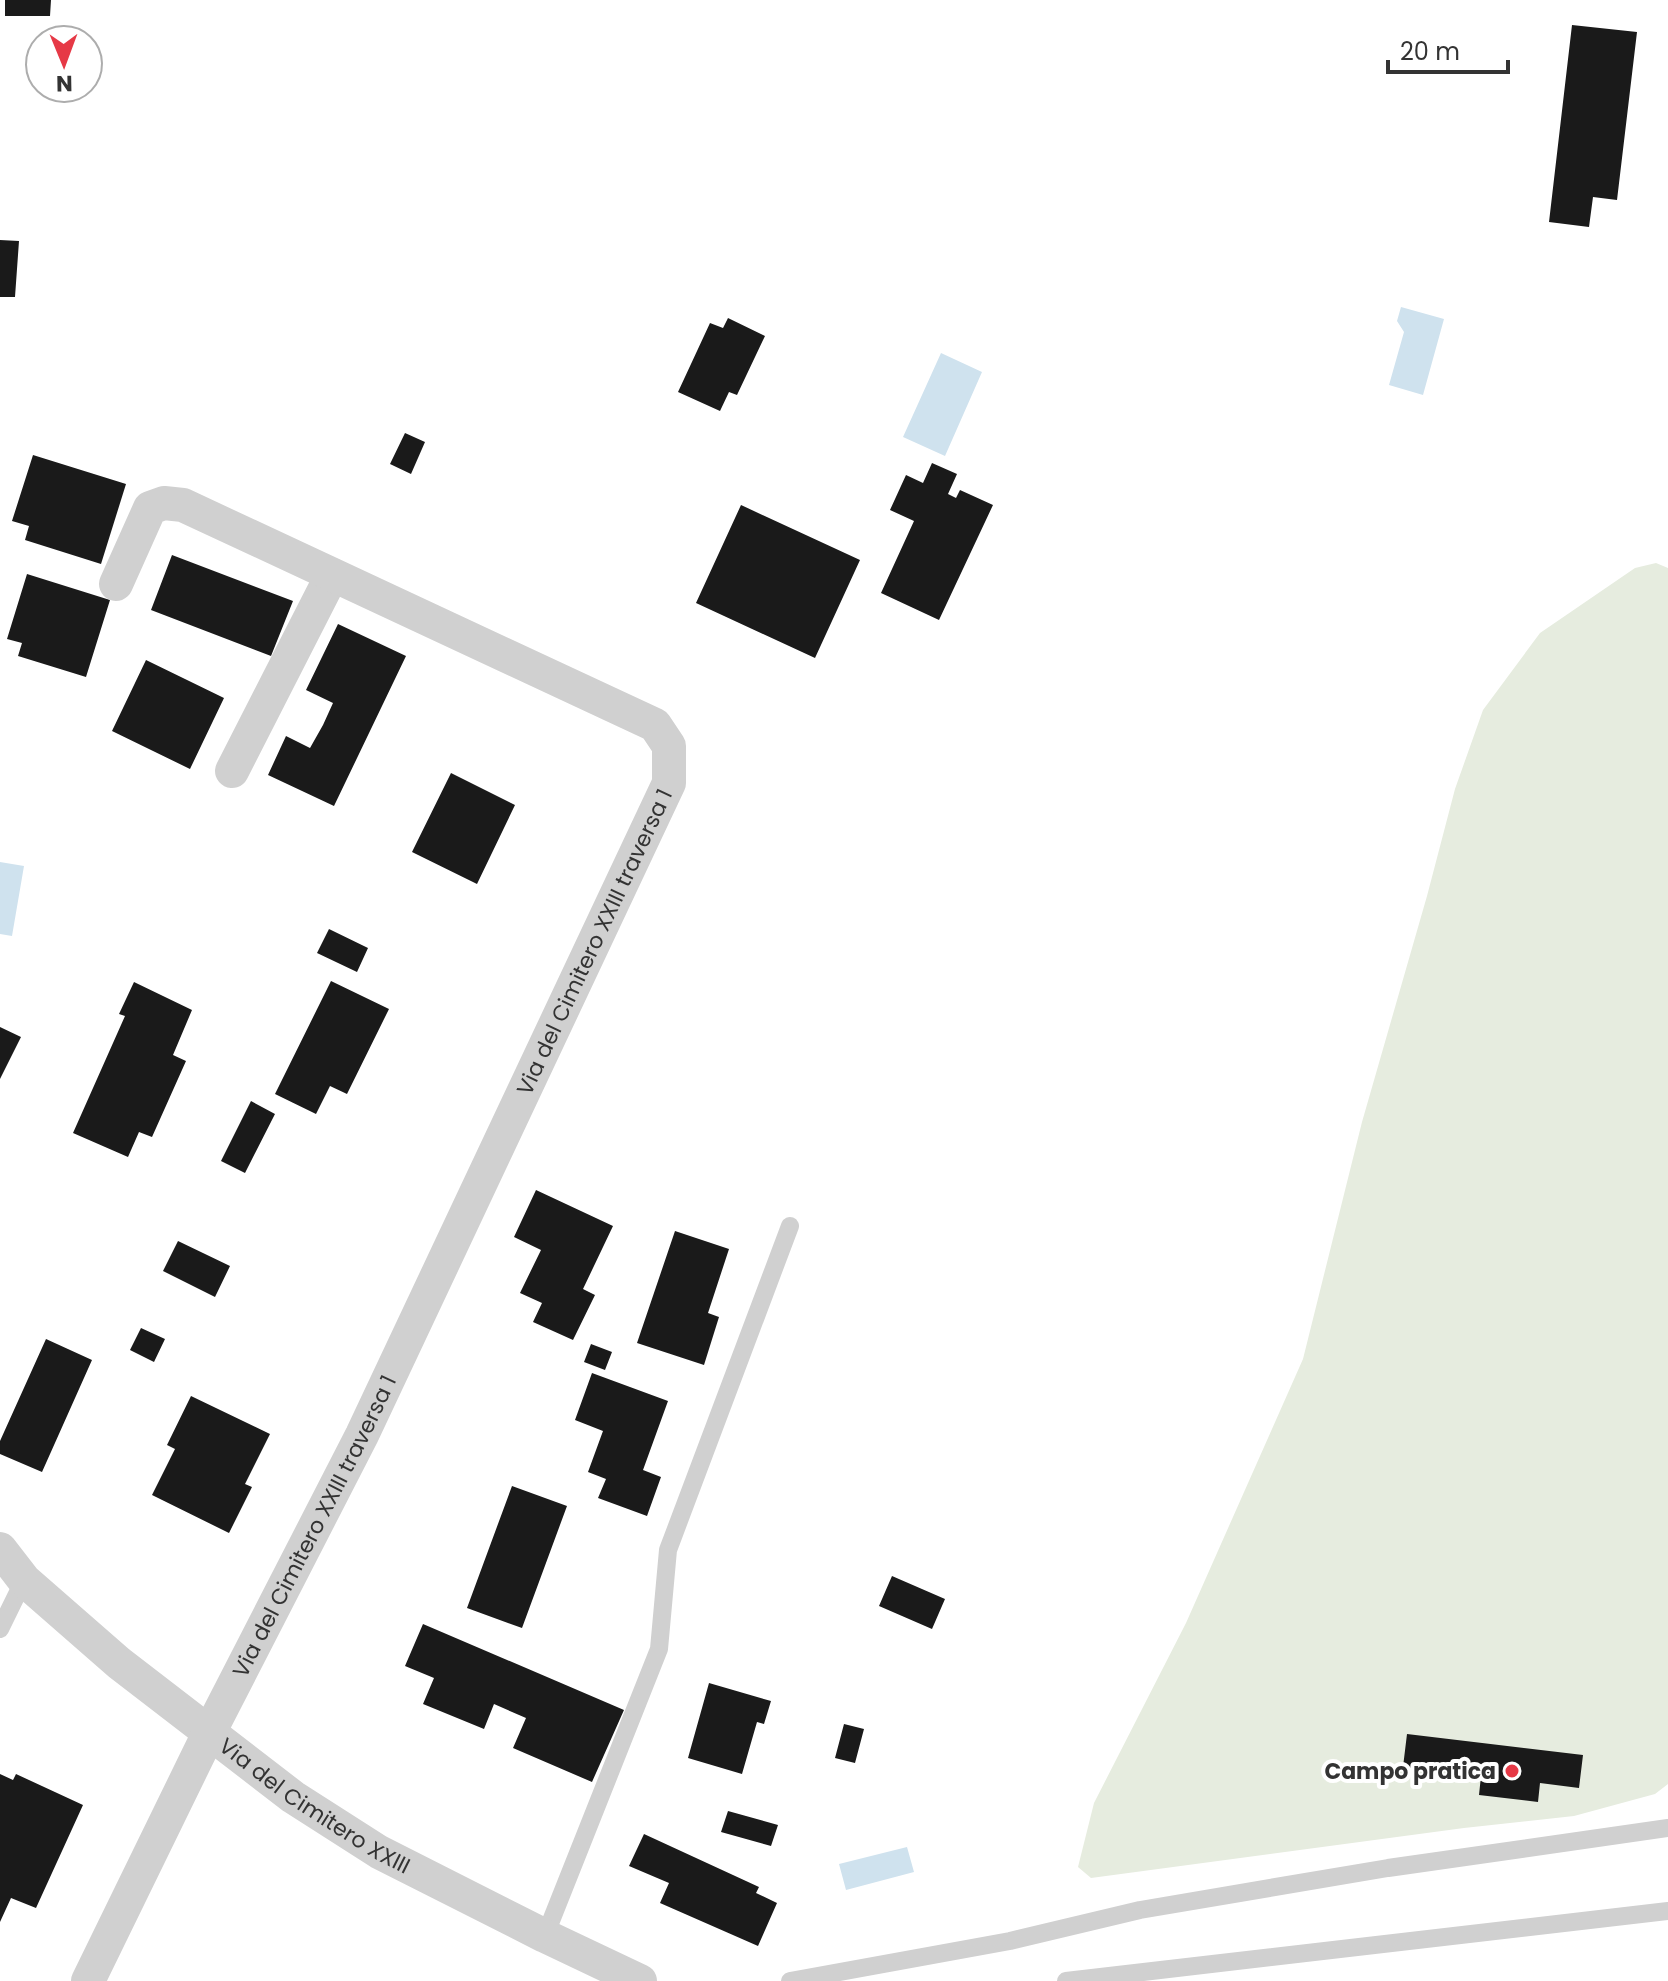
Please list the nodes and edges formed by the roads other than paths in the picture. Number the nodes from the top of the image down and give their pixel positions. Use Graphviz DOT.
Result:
graph roads {
  1 [pos="332,575"];
  2 [pos="116,584"];
  3 [pos="232,771"];
  4 [pos="790,1226"];
  5 [pos="0,1549"];
  6 [pos="24,1580"];
  7 [pos="0,1629"];
  8 [pos="210,1731"];
  9 [pos="1668,1828"];
  10 [pos="1668,1911"];
  11 [pos="545,1936"];
  12 [pos="88,1981"];
  13 [pos="640,1981"];
  14 [pos="790,1981"];
  15 [pos="1066,1981"];
  1 -- 2 [label="street, Via del Cimitero XXIII traversa 1"];
  1 -- 3 [label="street"];
  1 -- 8 [label="street, Via del Cimitero XXIII traversa 1"];
  4 -- 11 [label="lane"];
  5 -- 6 [label="street, Via del Cimitero XXIII"];
  6 -- 7 [label="lane"];
  6 -- 8 [label="street, Via del Cimitero XXIII"];
  8 -- 11 [label="street, Via del Cimitero XXIII"];
  8 -- 12 [label="street, Via del Cimitero XXIII traversa 1"];
  9 -- 14 [label="lane"];
  10 -- 15 [label="lane"];
  11 -- 13 [label="street, Via del Cimitero XXIII"];
}
